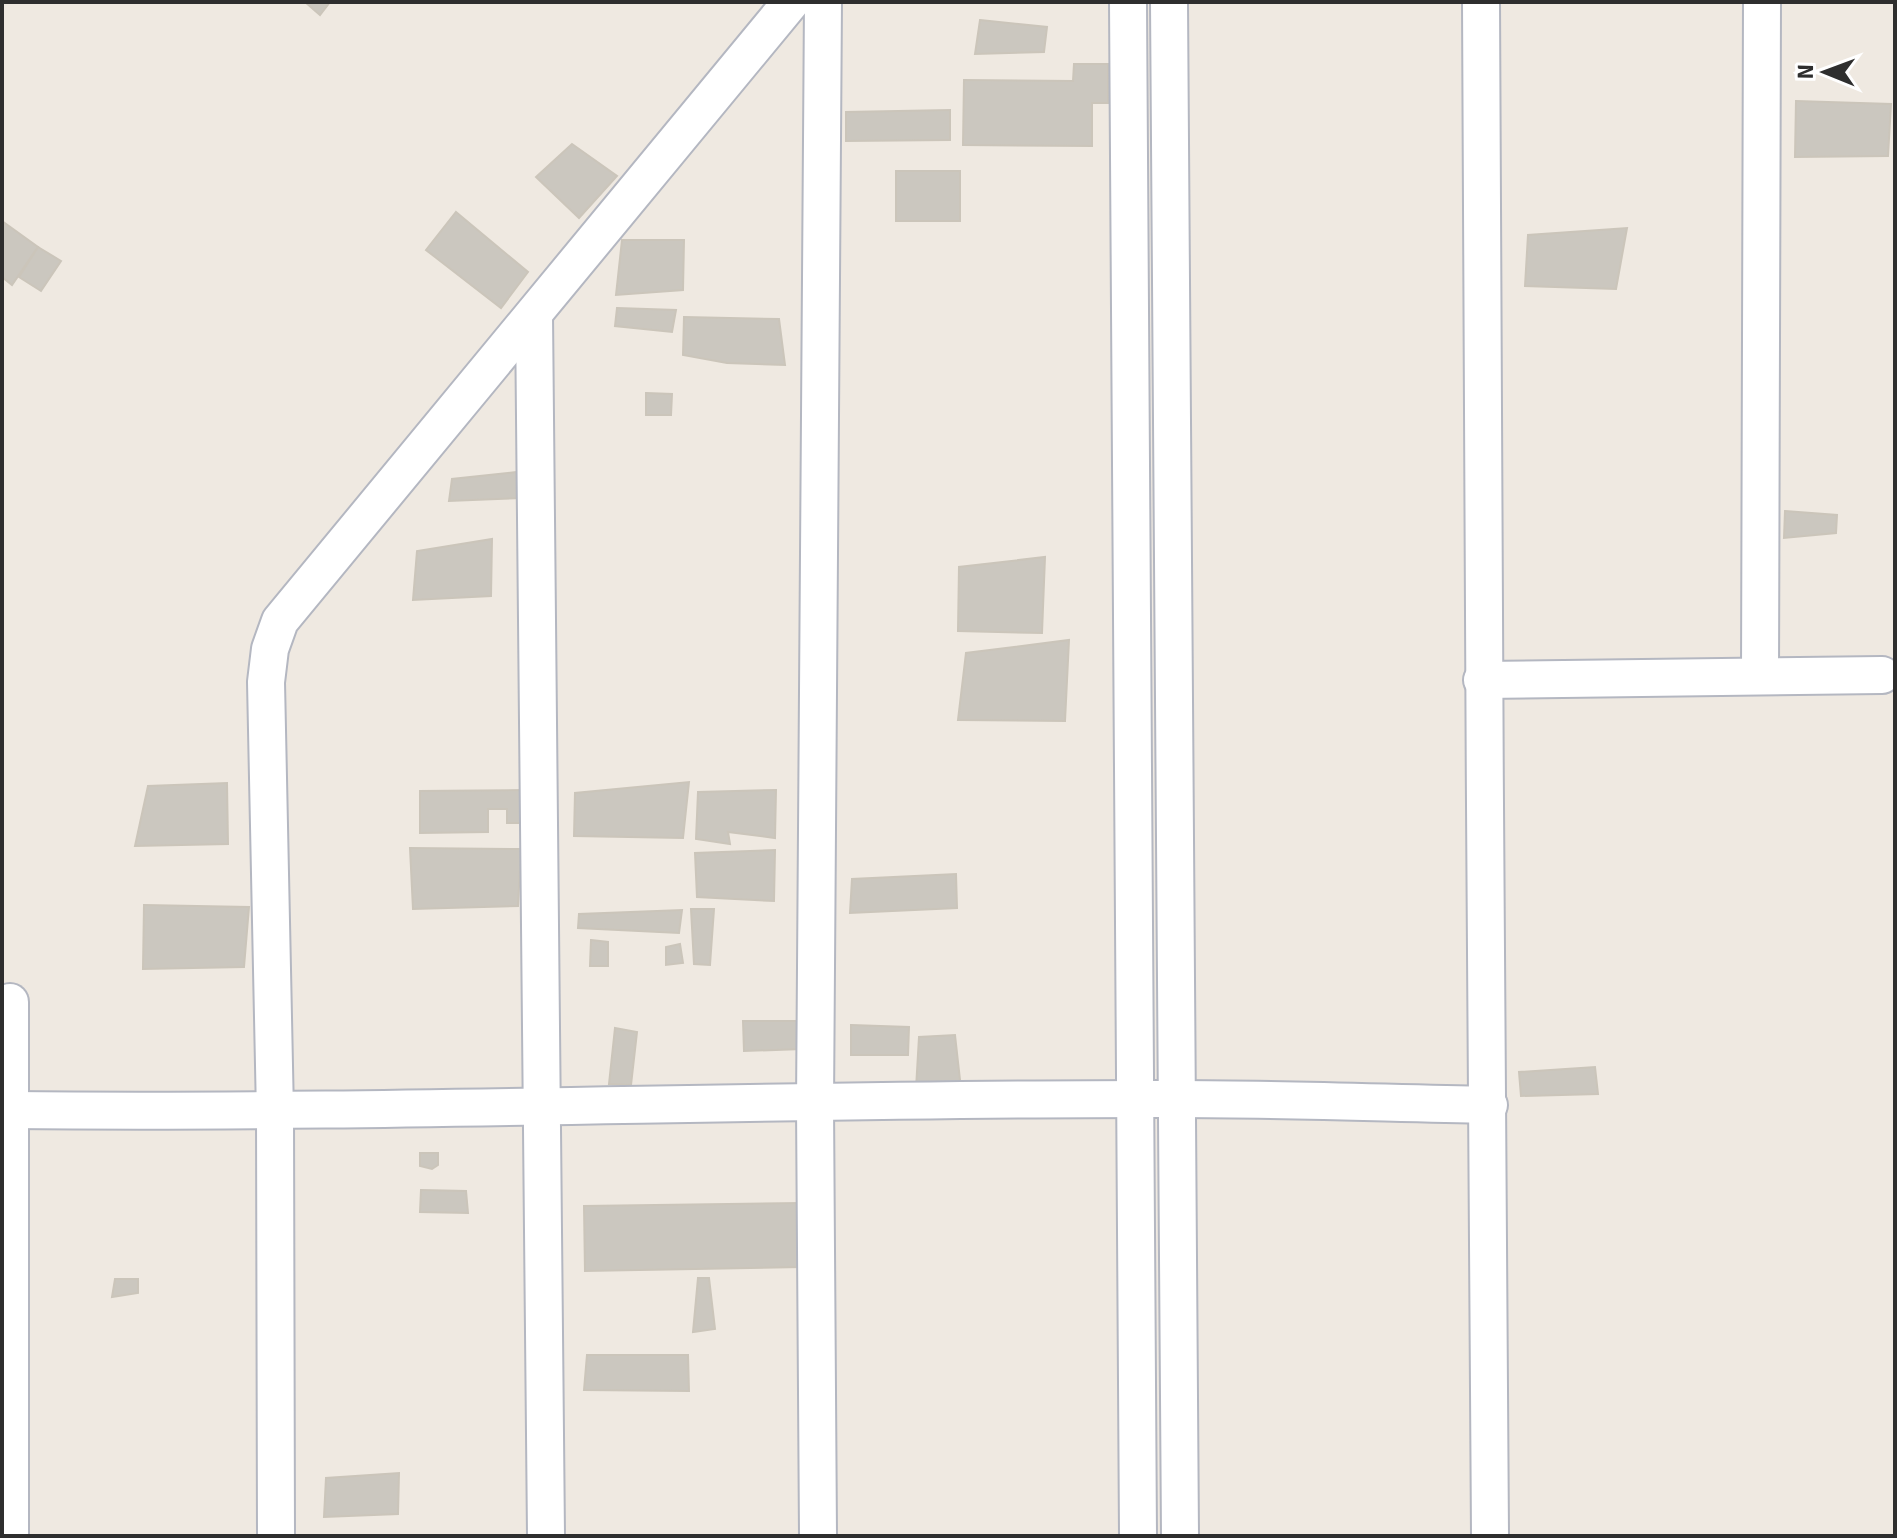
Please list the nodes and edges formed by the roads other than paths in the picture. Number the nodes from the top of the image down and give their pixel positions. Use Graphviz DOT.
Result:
graph roads {
  1 [pos="791,2"];
  2 [pos="823,2"];
  3 [pos="1128,2"];
  4 [pos="1169,2"];
  5 [pos="1481,2"];
  6 [pos="1762,2"];
  7 [pos="534,315"];
  8 [pos="1882,675"];
  9 [pos="1760,676"];
  10 [pos="1482,680"];
  11 [pos="10,1002"];
  12 [pos="1177,1099"];
  13 [pos="1134,1100"];
  14 [pos="540,1105"];
  15 [pos="815,1105"];
  16 [pos="1489,1105"];
  17 [pos="10,1110"];
  18 [pos="275,1113"];
  19 [pos="10,1536"];
  20 [pos="276,1536"];
  21 [pos="546,1536"];
  22 [pos="818,1536"];
  23 [pos="1138,1536"];
  24 [pos="1180,1536"];
  25 [pos="1490,1536"];
  1 -- 7 [label="street"];
  2 -- 15 [label="street"];
  3 -- 13 [label="street"];
  4 -- 12 [label="street"];
  5 -- 10 [label="street"];
  6 -- 9 [label="street"];
  7 -- 14 [label="street"];
  7 -- 18 [label="street"];
  8 -- 9 [label="street"];
  9 -- 10 [label="street"];
  10 -- 16 [label="street"];
  11 -- 17 [label="street"];
  12 -- 13 [label="street"];
  12 -- 16 [label="street"];
  12 -- 24 [label="street"];
  13 -- 15 [label="street"];
  13 -- 23 [label="street"];
  14 -- 15 [label="street"];
  14 -- 18 [label="street"];
  14 -- 21 [label="street"];
  15 -- 22 [label="street"];
  16 -- 25 [label="street"];
  17 -- 18 [label="street"];
  17 -- 19 [label="street"];
  18 -- 20 [label="street"];
}
